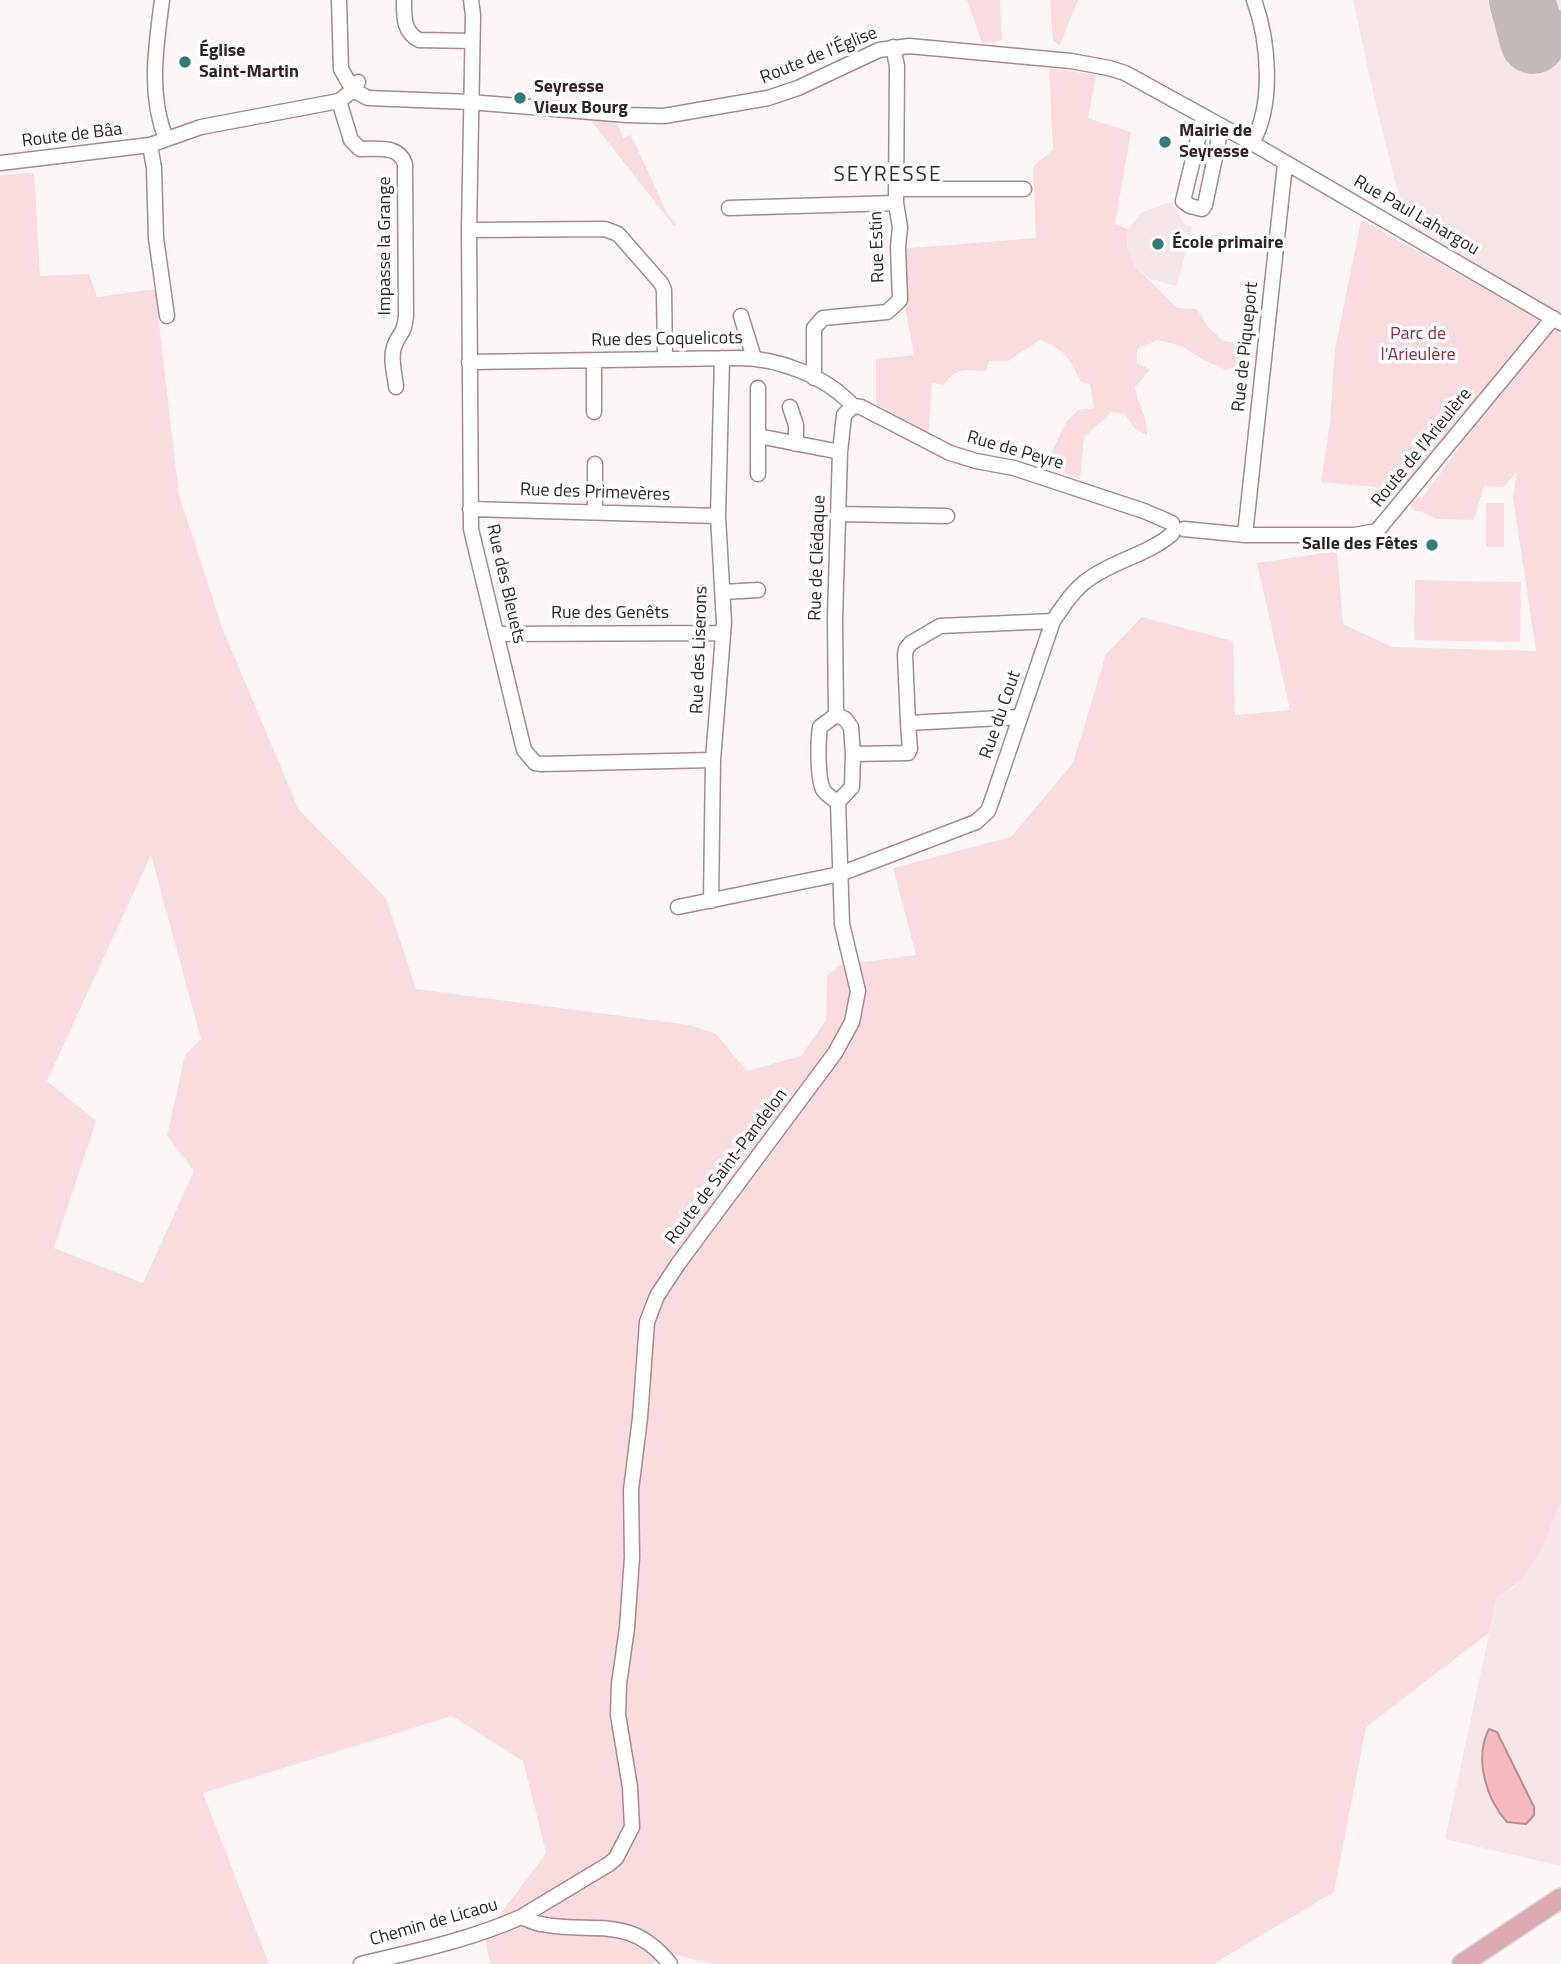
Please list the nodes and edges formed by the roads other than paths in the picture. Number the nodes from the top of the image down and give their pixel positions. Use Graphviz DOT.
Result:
graph roads {
  1 [pos="162,0"];
  2 [pos="339,0"];
  3 [pos="404,0"];
  4 [pos="471,0"];
  5 [pos="1254,0"];
  6 [pos="472,41"];
  7 [pos="893,47"];
  8 [pos="356,85"];
  9 [pos="340,101"];
  10 [pos="470,102"];
  11 [pos="1203,118"];
  12 [pos="1223,128"];
  13 [pos="166,139"];
  14 [pos="1252,143"];
  15 [pos="150,145"];
  16 [pos="0,163"];
  17 [pos="1285,164"];
  18 [pos="1024,189"];
  19 [pos="896,196"];
  20 [pos="729,208"];
  21 [pos="469,230"];
  22 [pos="167,316"];
  23 [pos="741,316"];
  24 [pos="1557,321"];
  25 [pos="722,358"];
  26 [pos="754,358"];
  27 [pos="665,359"];
  28 [pos="594,361"];
  29 [pos="469,362"];
  30 [pos="814,378"];
  31 [pos="396,387"];
  32 [pos="758,388"];
  33 [pos="853,406"];
  34 [pos="790,407"];
  35 [pos="594,412"];
  36 [pos="758,436"];
  37 [pos="796,444"];
  38 [pos="841,452"];
  39 [pos="595,464"];
  40 [pos="758,474"];
  41 [pos="470,509"];
  42 [pos="595,512"];
  43 [pos="839,514"];
  44 [pos="718,516"];
  45 [pos="947,516"];
  46 [pos="1176,529"];
  47 [pos="1245,535"];
  48 [pos="758,590"];
  49 [pos="723,592"];
  50 [pos="1053,621"];
  51 [pos="723,633"];
  52 [pos="496,634"];
  53 [pos="836,715"];
  54 [pos="1020,717"];
  55 [pos="908,723"];
  56 [pos="853,754"];
  57 [pos="713,760"];
  58 [pos="838,802"];
  59 [pos="840,874"];
  60 [pos="711,901"];
  61 [pos="678,907"];
  62 [pos="1561,1898"];
  63 [pos="521,1917"];
  64 [pos="361,1964"];
  65 [pos="670,1964"];
  66 [pos="1462,1964"];
  1 -- 13 [label="street"];
  2 -- 8 [label="street"];
  3 -- 6 [label="street"];
  4 -- 6 [label="street, Rue des Bleuets"];
  5 -- 14 [label="street"];
  6 -- 10 [label="street, Rue des Bleuets"];
  7 -- 10 [label="street, Route de l'Église"];
  7 -- 11 [label="street, Route de l'Église"];
  7 -- 19 [label="street, Rue Estin"];
  8 -- 9 [label="street"];
  8 -- 10 [label="street, Route de l'Église"];
  9 -- 13 [label="street"];
  9 -- 31 [label="street, Impasse la Grange"];
  10 -- 21 [label="street, Rue des Bleuets"];
  11 -- 12 [label="street, Route de l'Église"];
  11 -- 12 [label="street"];
  12 -- 14 [label="street, Route de l'Église"];
  13 -- 15 [label="street"];
  14 -- 17 [label="street, Rue Paul Lahargou"];
  15 -- 16 [label="street, Route de Bâa"];
  15 -- 22 [label="street"];
  17 -- 24 [label="street, Rue Paul Lahargou"];
  17 -- 47 [label="street, Rue de Piqueport"];
  18 -- 19 [label="street"];
  19 -- 20 [label="street"];
  19 -- 30 [label="street, Rue Estin"];
  21 -- 27 [label="street"];
  21 -- 29 [label="street, Rue des Bleuets"];
  23 -- 26 [label="street"];
  24 -- 47 [label="street, Route de l'Arieulère"];
  25 -- 26 [label="street, Rue des Coquelicots"];
  25 -- 27 [label="street, Rue des Coquelicots"];
  25 -- 44 [label="street, Rue des Liserons"];
  26 -- 30 [label="street, Rue des Coquelicots"];
  27 -- 28 [label="street, Rue des Coquelicots"];
  28 -- 29 [label="street, Rue des Coquelicots"];
  28 -- 35 [label="street"];
  29 -- 41 [label="street, Rue des Bleuets"];
  30 -- 33 [label="street, Rue des Coquelicots"];
  32 -- 36 [label="street"];
  33 -- 38 [label="street, Rue de Clédaque"];
  33 -- 46 [label="street, Rue de Peyre"];
  34 -- 37 [label="street"];
  36 -- 37 [label="street"];
  36 -- 40 [label="street"];
  37 -- 38 [label="street"];
  38 -- 43 [label="street, Rue de Clédaque"];
  39 -- 42 [label="street"];
  41 -- 42 [label="street, Rue des Primevères"];
  41 -- 52 [label="street, Rue des Bleuets"];
  42 -- 44 [label="street, Rue des Primevères"];
  43 -- 45 [label="street"];
  43 -- 53 [label="street, Rue de Clédaque"];
  44 -- 49 [label="street, Rue des Liserons"];
  46 -- 47 [label="street, Rue de Peyre"];
  46 -- 50 [label="street, Rue du Cout"];
  48 -- 49 [label="street"];
  49 -- 51 [label="street, Rue des Liserons"];
  50 -- 54 [label="street, Rue du Cout"];
  50 -- 55 [label="street"];
  51 -- 52 [label="street, Rue des Genêts"];
  51 -- 57 [label="street, Rue des Liserons"];
  52 -- 57 [label="street, Rue des Bleuets"];
  53 -- 56 [label="street"];
  53 -- 58 [label="street"];
  54 -- 55 [label="street"];
  54 -- 59 [label="street, Rue du Cout"];
  55 -- 56 [label="street"];
  56 -- 58 [label="street"];
  57 -- 60 [label="street, Rue des Liserons"];
  58 -- 59 [label="street"];
  59 -- 60 [label="street, Rue du Cout"];
  59 -- 63 [label="street, Route de Saint-Pandelon"];
  60 -- 61 [label="street, Rue du Cout"];
  62 -- 66 [label="main road"];
  63 -- 64 [label="street, Chemin de Licaou"];
  63 -- 65 [label="street, Chemin de Licaou"];
}
